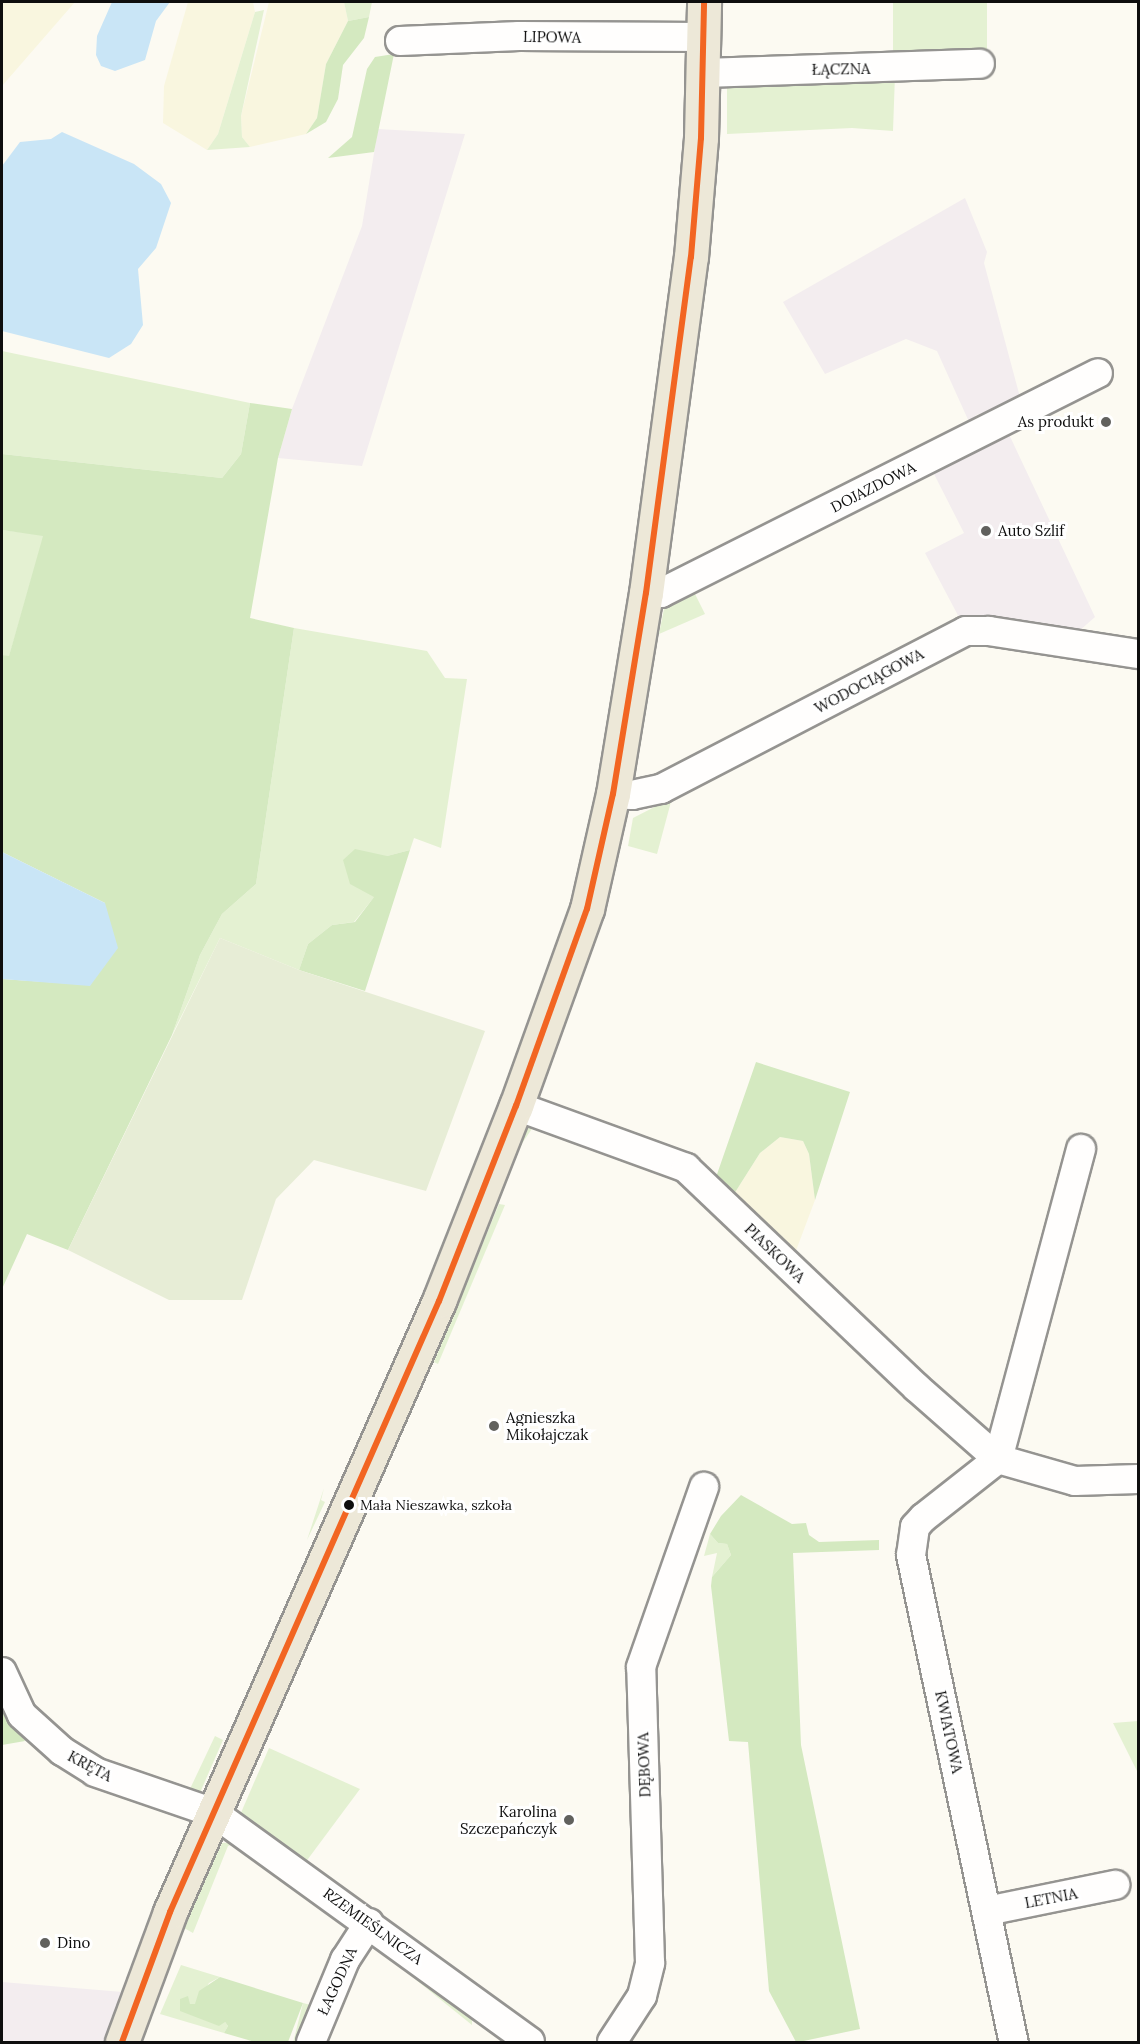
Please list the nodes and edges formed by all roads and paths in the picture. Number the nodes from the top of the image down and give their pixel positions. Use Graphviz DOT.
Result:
graph roads {
  1 [pos="704,2"];
  2 [pos="704,37"];
  3 [pos="400,42"];
  4 [pos="980,64"];
  5 [pos="703,73"];
  6 [pos="1098,373"];
  7 [pos="646,593"];
  8 [pos="1138,654"];
  9 [pos="613,794"];
  10 [pos="516,1106"];
  11 [pos="1081,1149"];
  12 [pos="998,1460"];
  13 [pos="1138,1479"];
  14 [pos="704,1487"];
  15 [pos="2,1671"];
  16 [pos="214,1813"];
  17 [pos="1115,1885"];
  18 [pos="987,1911"];
  19 [pos="369,1923"];
  20 [pos="122,2043"];
  21 [pos="311,2043"];
  22 [pos="530,2043"];
  23 [pos="612,2043"];
  24 [pos="1014,2043"];
  1 -- 2 [label="main road"];
  2 -- 3 [label="street, LIPOWA"];
  2 -- 5 [label="main road"];
  4 -- 5 [label="street, ŁĄCZNA"];
  5 -- 7 [label="main road"];
  6 -- 7 [label="street, DOJAZDOWA"];
  7 -- 9 [label="main road"];
  8 -- 9 [label="street, WODOCIĄGOWA"];
  9 -- 10 [label="main road"];
  10 -- 12 [label="street, PIASKOWA"];
  10 -- 16 [label="main road"];
  11 -- 12 [label="street"];
  12 -- 13 [label="street, PIASKOWA"];
  12 -- 18 [label="street, KWIATOWA"];
  14 -- 23 [label="street, DĘBOWA"];
  15 -- 16 [label="street, KRĘTA"];
  16 -- 19 [label="street, RZEMIEŚLNICZA"];
  16 -- 20 [label="main road"];
  17 -- 18 [label="street, LETNIA"];
  18 -- 24 [label="street, KWIATOWA"];
  19 -- 21 [label="street, ŁAGODNA"];
  19 -- 22 [label="street, RZEMIEŚLNICZA"];
}
